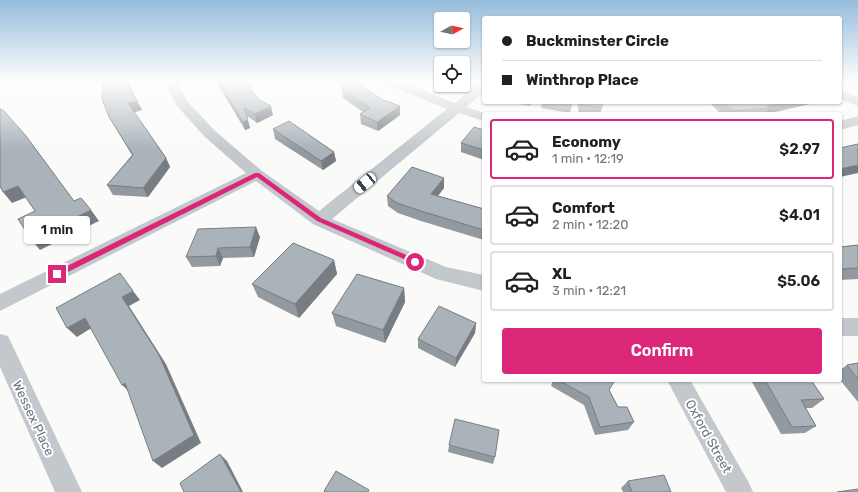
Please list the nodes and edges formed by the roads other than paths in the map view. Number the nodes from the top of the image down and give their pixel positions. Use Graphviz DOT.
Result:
graph roads {
  1 [pos="183,104"];
  2 [pos="445,104"];
  3 [pos="461,104"];
  4 [pos="456,108"];
  5 [pos="482,116"];
  6 [pos="858,120"];
  7 [pos="842,125"];
  8 [pos="257,174"];
  9 [pos="319,220"];
  10 [pos="482,282"];
  11 [pos="0,303"];
  12 [pos="842,327"];
  13 [pos="858,327"];
  14 [pos="0,343"];
  15 [pos="679,382"];
  16 [pos="69,492"];
  17 [pos="740,492"];
  1 -- 8 [label="street"];
  2 -- 4 [label="street"];
  3 -- 4 [label="street"];
  4 -- 5 [label="street"];
  4 -- 9 [label="street"];
  6 -- 7 [label="street"];
  8 -- 9 [label="street"];
  8 -- 11 [label="street"];
  9 -- 10 [label="street"];
  12 -- 13 [label="street"];
  14 -- 16 [label="street, Wessex Place"];
  15 -- 17 [label="street, Oxford Street"];
}
